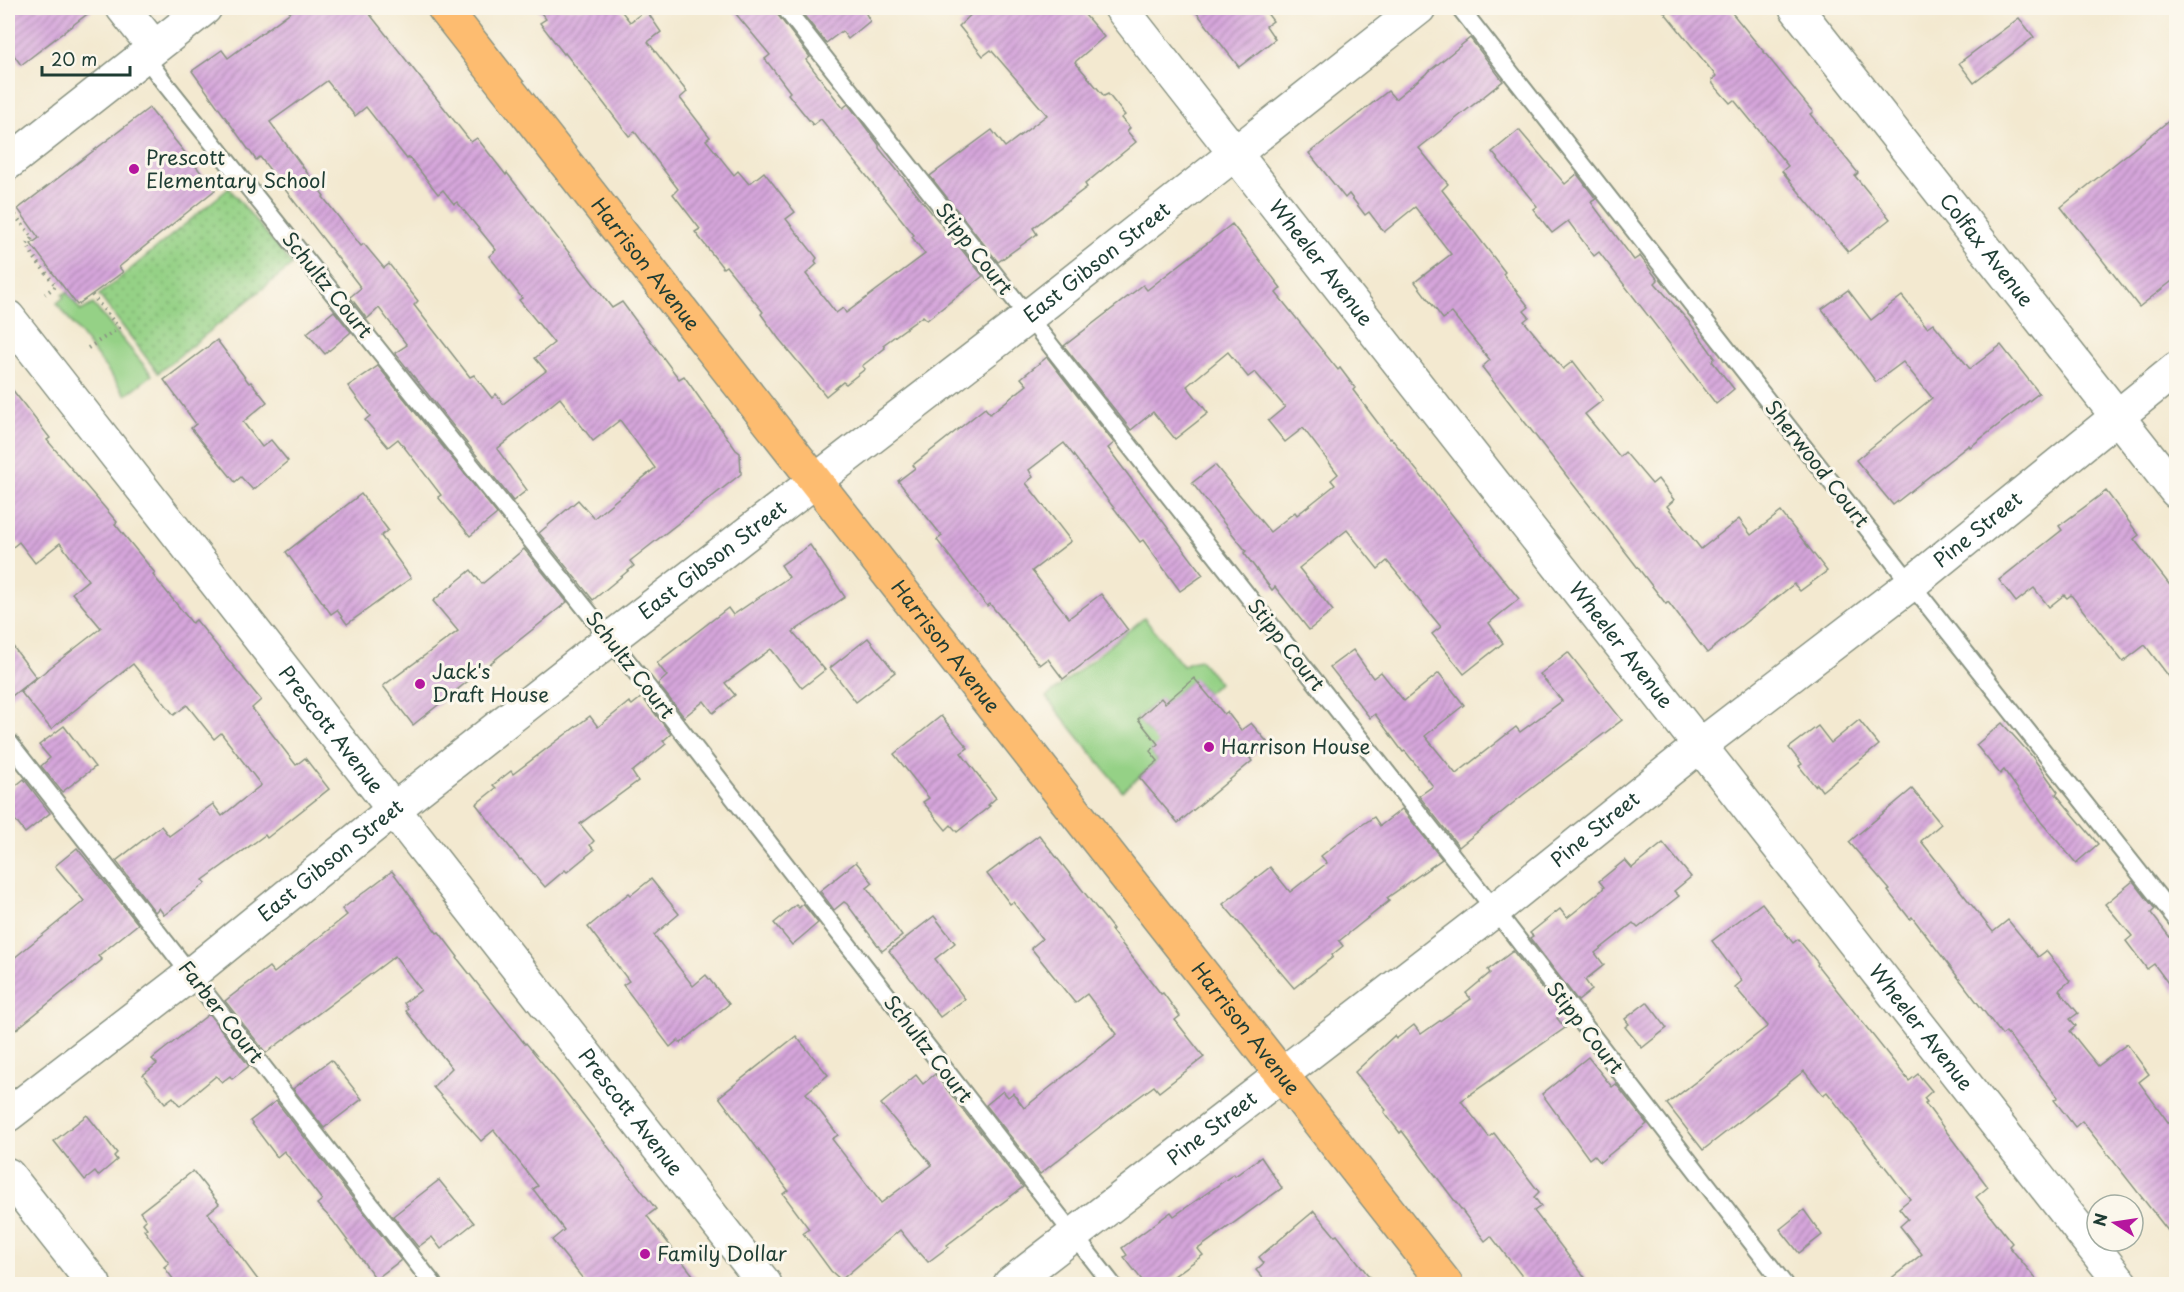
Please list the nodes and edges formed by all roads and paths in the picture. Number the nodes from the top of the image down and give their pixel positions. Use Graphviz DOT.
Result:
graph roads {
  1 [pos="123,8"];
  2 [pos="205,8"];
  3 [pos="444,8"];
  4 [pos="785,8"];
  5 [pos="1120,8"];
  6 [pos="1419,8"];
  7 [pos="1460,8"];
  8 [pos="1796,8"];
  9 [pos="154,47"];
  10 [pos="1234,154"];
  11 [pos="8,163"];
  12 [pos="15,215"];
  13 [pos="45,294"];
  14 [pos="92,295"];
  15 [pos="8,317"];
  16 [pos="1028,317"];
  17 [pos="88,348"];
  18 [pos="2176,369"];
  19 [pos="2119,416"];
  20 [pos="815,480"];
  21 [pos="2176,491"];
  22 [pos="1911,585"];
  23 [pos="610,639"];
  24 [pos="8,741"];
  25 [pos="1698,747"];
  26 [pos="393,810"];
  27 [pos="1495,910"];
  28 [pos="2176,919"];
  29 [pos="191,974"];
  30 [pos="1281,1074"];
  31 [pos="8,1114"];
  32 [pos="8,1175"];
  33 [pos="1072,1235"];
  34 [pos="94,1284"];
  35 [pos="433,1284"];
  36 [pos="765,1284"];
  37 [pos="1010,1284"];
  38 [pos="1112,1284"];
  39 [pos="1446,1284"];
  40 [pos="1785,1284"];
  41 [pos="2122,1284"];
  1 -- 9 [label="street"];
  2 -- 9 [label="street"];
  3 -- 20 [label="main road, Harrison Avenue"];
  4 -- 16 [label="lane, Stipp Court"];
  5 -- 10 [label="street, Wheeler Avenue"];
  6 -- 10 [label="street, East Gibson Street"];
  7 -- 22 [label="lane, Sherwood Court"];
  8 -- 19 [label="street, Colfax Avenue"];
  9 -- 11 [label="street"];
  9 -- 23 [label="lane, Schultz Court"];
  10 -- 16 [label="street, East Gibson Street"];
  10 -- 25 [label="street, Wheeler Avenue"];
  12 -- 13 [label="path"];
  14 -- 17 [label="path"];
  15 -- 26 [label="street, Prescott Avenue"];
  16 -- 20 [label="street, East Gibson Street"];
  16 -- 27 [label="lane, Stipp Court"];
  18 -- 19 [label="street, Pine Street"];
  19 -- 21 [label="street, Colfax Avenue"];
  19 -- 22 [label="street, Pine Street"];
  20 -- 23 [label="street, East Gibson Street"];
  20 -- 30 [label="main road, Harrison Avenue"];
  22 -- 25 [label="street, Pine Street"];
  22 -- 28 [label="lane, Sherwood Court"];
  23 -- 26 [label="street, East Gibson Street"];
  23 -- 33 [label="lane, Schultz Court"];
  24 -- 29 [label="lane, Farber Court"];
  25 -- 27 [label="street, Pine Street"];
  25 -- 41 [label="street, Wheeler Avenue"];
  26 -- 29 [label="street, East Gibson Street"];
  26 -- 36 [label="street, Prescott Avenue"];
  27 -- 30 [label="street, Pine Street"];
  27 -- 40 [label="lane, Stipp Court"];
  29 -- 31 [label="street, East Gibson Street"];
  29 -- 35 [label="lane, Farber Court"];
  30 -- 33 [label="street, Pine Street"];
  30 -- 39 [label="main road, Harrison Avenue"];
  32 -- 34 [label="street"];
  33 -- 37 [label="street, Pine Street"];
  33 -- 38 [label="lane, Schultz Court"];
}
